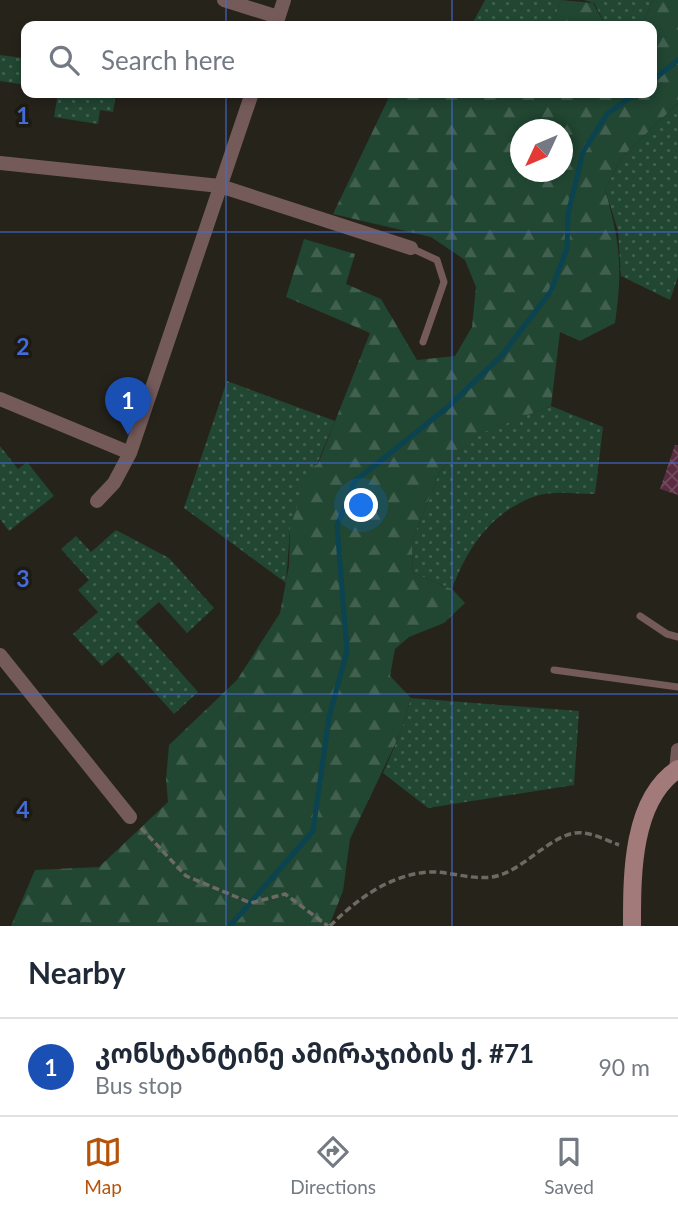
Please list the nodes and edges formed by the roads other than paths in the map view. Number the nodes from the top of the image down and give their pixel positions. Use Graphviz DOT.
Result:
graph roads {
  1 [pos="224,0"];
  2 [pos="285,0"];
  3 [pos="275,21"];
  4 [pos="277,21"];
  5 [pos="250,98"];
  6 [pos="0,163"];
  7 [pos="220,186"];
  8 [pos="411,248"];
  9 [pos="423,342"];
  10 [pos="0,399"];
  11 [pos="130,453"];
  12 [pos="97,501"];
  13 [pos="640,616"];
  14 [pos="678,636"];
  15 [pos="0,655"];
  16 [pos="554,670"];
  17 [pos="678,687"];
  18 [pos="678,750"];
  19 [pos="677,770"];
  20 [pos="130,817"];
  21 [pos="632,926"];
  1 -- 3 [label="street"];
  2 -- 4 [label="street"];
  5 -- 7 [label="street"];
  6 -- 7 [label="street"];
  7 -- 8 [label="street"];
  7 -- 11 [label="street"];
  8 -- 9 [label="lane"];
  10 -- 11 [label="street"];
  11 -- 12 [label="street"];
  13 -- 14 [label="lane"];
  15 -- 20 [label="street"];
  16 -- 17 [label="lane"];
  18 -- 19 [label="street"];
  19 -- 21 [label="street"];
}
